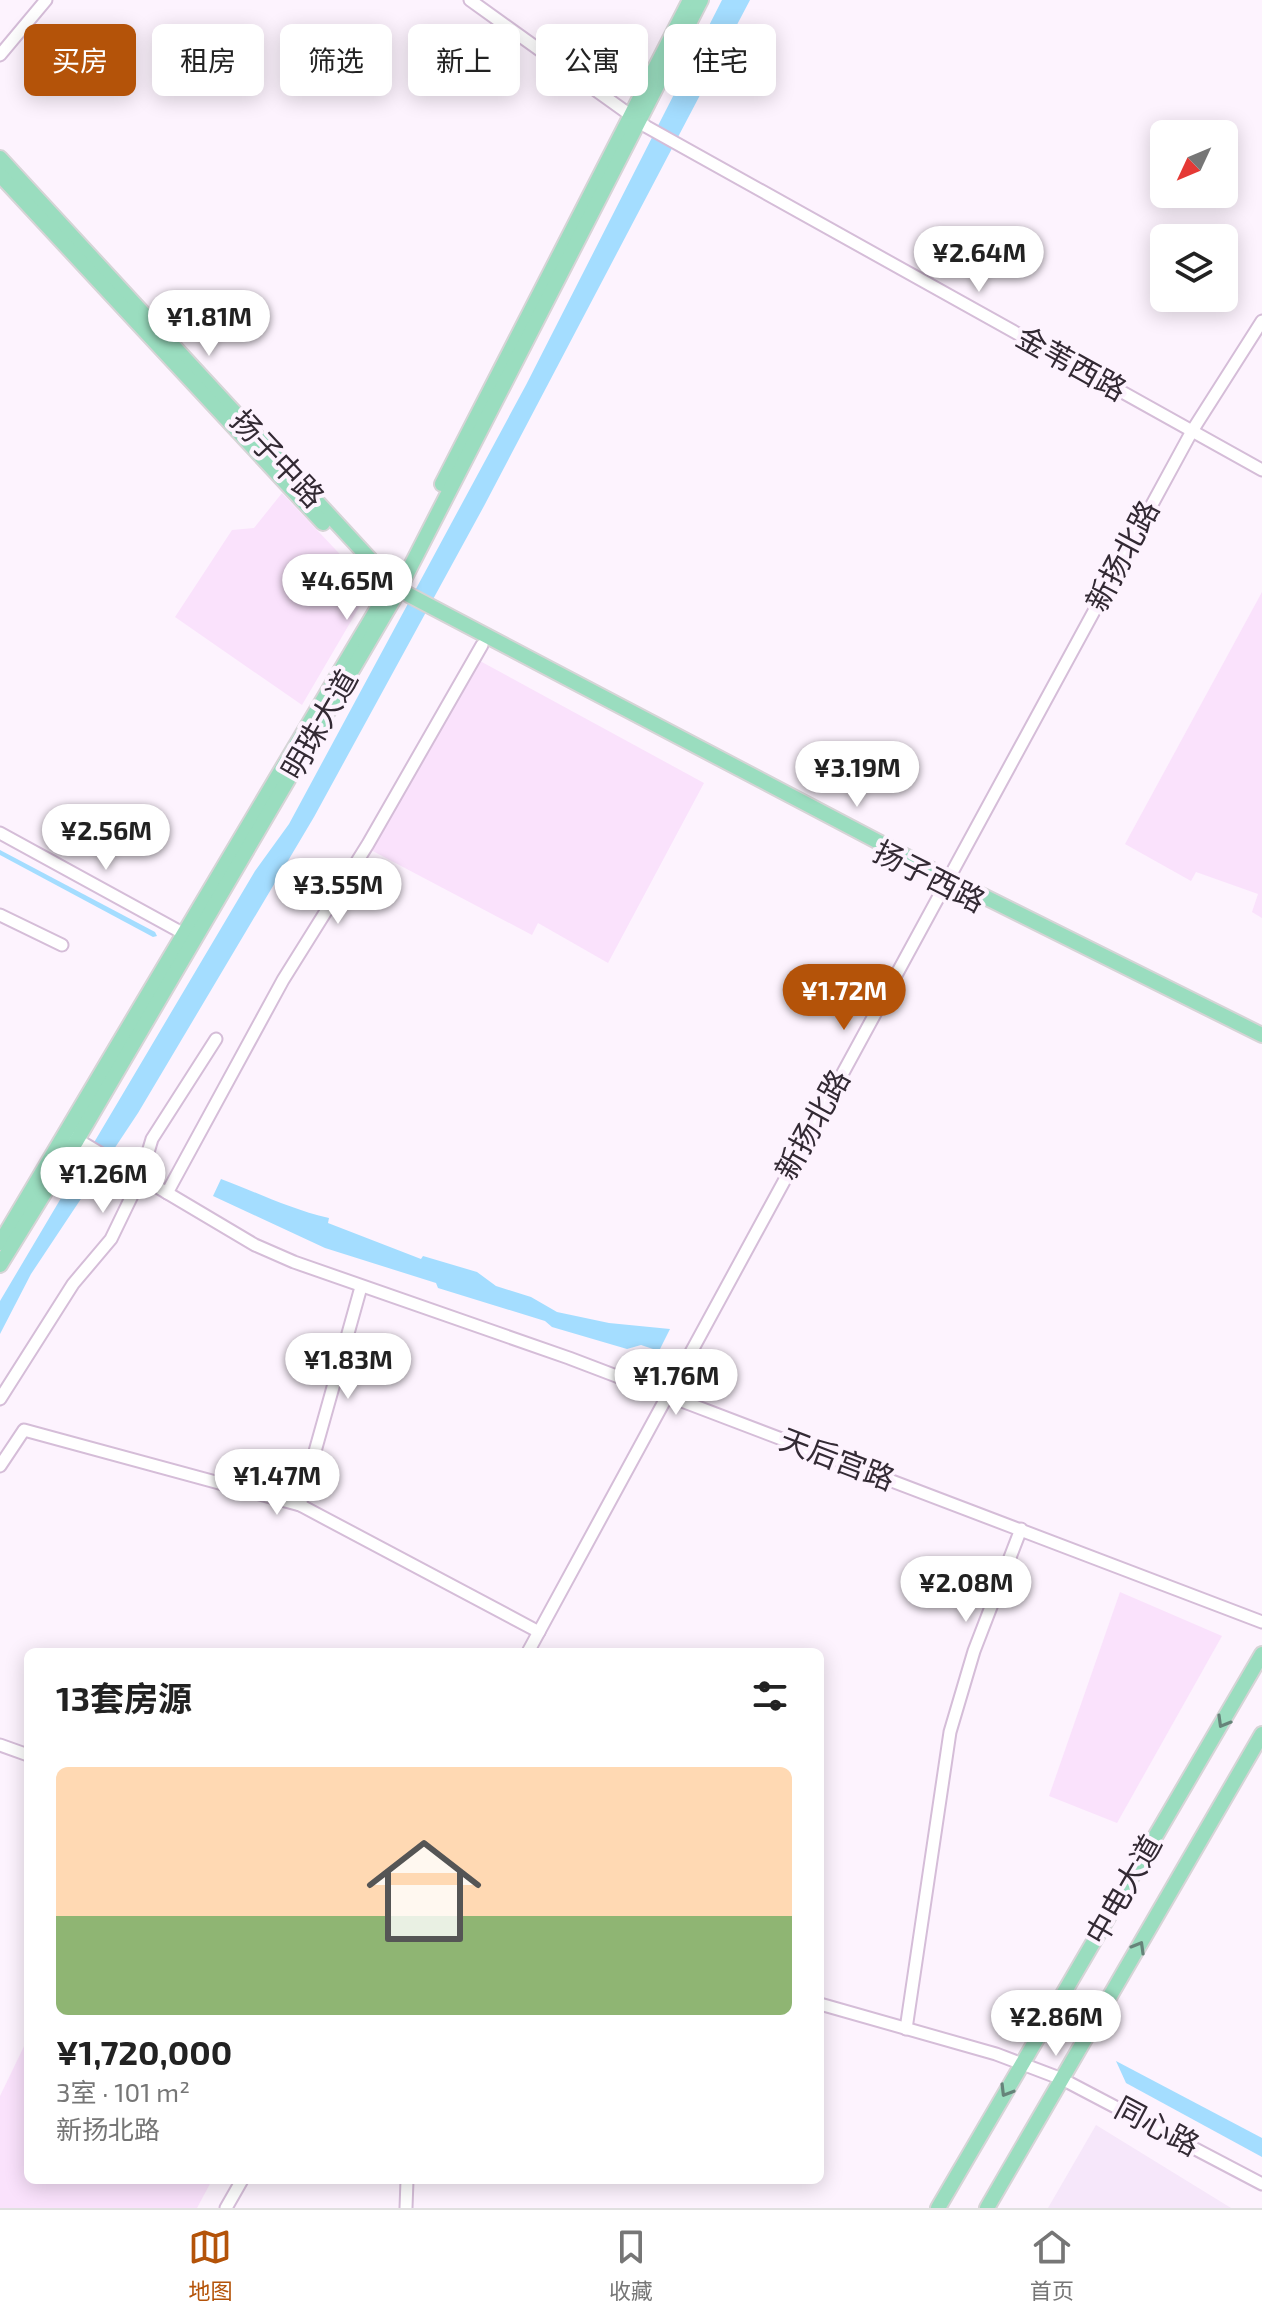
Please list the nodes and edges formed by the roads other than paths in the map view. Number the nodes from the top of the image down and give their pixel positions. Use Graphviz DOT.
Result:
graph roads {
  1 [pos="46,0"];
  2 [pos="470,0"];
  3 [pos="690,0"];
  4 [pos="701,0"];
  5 [pos="0,55"];
  6 [pos="638,122"];
  7 [pos="0,158"];
  8 [pos="0,175"];
  9 [pos="1262,321"];
  10 [pos="1192,431"];
  11 [pos="1262,470"];
  12 [pos="398,593"];
  13 [pos="434,615"];
  14 [pos="482,645"];
  15 [pos="0,833"];
  16 [pos="947,882"];
  17 [pos="0,915"];
  18 [pos="190,938"];
  19 [pos="62,945"];
  20 [pos="1262,1035"];
  21 [pos="216,1039"];
  22 [pos="1262,1046"];
  23 [pos="76,1140"];
  24 [pos="140,1179"];
  25 [pos="167,1193"];
  26 [pos="0,1243"];
  27 [pos="0,1265"];
  28 [pos="361,1287"];
  29 [pos="667,1395"];
  30 [pos="0,1399"];
  31 [pos="0,1466"];
  32 [pos="300,1505"];
  33 [pos="1021,1529"];
  34 [pos="1262,1622"];
  35 [pos="539,1632"];
  36 [pos="535,1648"];
  37 [pos="1262,1654"];
  38 [pos="1262,1734"];
  39 [pos="0,1745"];
  40 [pos="24,1754"];
  41 [pos="824,2005"];
  42 [pos="906,2029"];
  43 [pos="1022,2064"];
  44 [pos="1062,2079"];
  45 [pos="240,2184"];
  46 [pos="407,2184"];
  47 [pos="1262,2184"];
  48 [pos="226,2208"];
  49 [pos="406,2208"];
  50 [pos="938,2208"];
  51 [pos="987,2208"];
  1 -- 5 [label="street"];
  2 -- 6 [label="street, 金苇西路"];
  3 -- 6 [label="main road, 明珠大道"];
  4 -- 6 [label="main road, 明珠大道"];
  6 -- 10 [label="street, 金苇西路"];
  6 -- 12 [label="main road, 明珠大道"];
  7 -- 12 [label="main road, 扬子中路"];
  8 -- 12 [label="main road, 扬子中路"];
  9 -- 10 [label="street, 新扬北路"];
  10 -- 11 [label="street, 金苇西路"];
  10 -- 16 [label="street, 新扬北路"];
  12 -- 13 [label="main road, 扬子西路"];
  12 -- 18 [label="main road, 明珠大道"];
  13 -- 14 [label="main road, 扬子西路"];
  13 -- 16 [label="main road, 扬子西路"];
  14 -- 16 [label="main road, 扬子西路"];
  14 -- 25 [label="street"];
  15 -- 18 [label="street"];
  16 -- 20 [label="main road, 扬子西路"];
  16 -- 22 [label="main road, 扬子西路"];
  16 -- 29 [label="street, 新扬北路"];
  17 -- 19 [label="street"];
  18 -- 23 [label="main road, 明珠大道"];
  21 -- 24 [label="street"];
  23 -- 24 [label="street, 天后宫路"];
  23 -- 26 [label="main road, 明珠大道"];
  23 -- 27 [label="main road, 明珠大道"];
  24 -- 25 [label="street, 天后宫路"];
  24 -- 30 [label="street"];
  25 -- 28 [label="street, 天后宫路"];
  28 -- 29 [label="street, 天后宫路"];
  28 -- 32 [label="street"];
  29 -- 33 [label="street, 天后宫路"];
  29 -- 35 [label="street, 新扬北路"];
  31 -- 32 [label="street"];
  32 -- 35 [label="street"];
  33 -- 34 [label="street, 天后宫路"];
  33 -- 42 [label="street"];
  35 -- 36 [label="street, 新扬北路"];
  37 -- 43 [label="main road, 中电大道, one-way"];
  44 -- 38 [label="main road, 中电大道, one-way"];
  39 -- 40 [label="street"];
  41 -- 42 [label="street, 同心路"];
  42 -- 43 [label="street, 同心路"];
  43 -- 44 [label="street, 同心路"];
  43 -- 50 [label="main road, 中电大道, one-way"];
  44 -- 47 [label="street, 同心路"];
  44 -- 51 [label="main road, 中电大道"];
  45 -- 48 [label="street"];
  46 -- 49 [label="street"];
}
